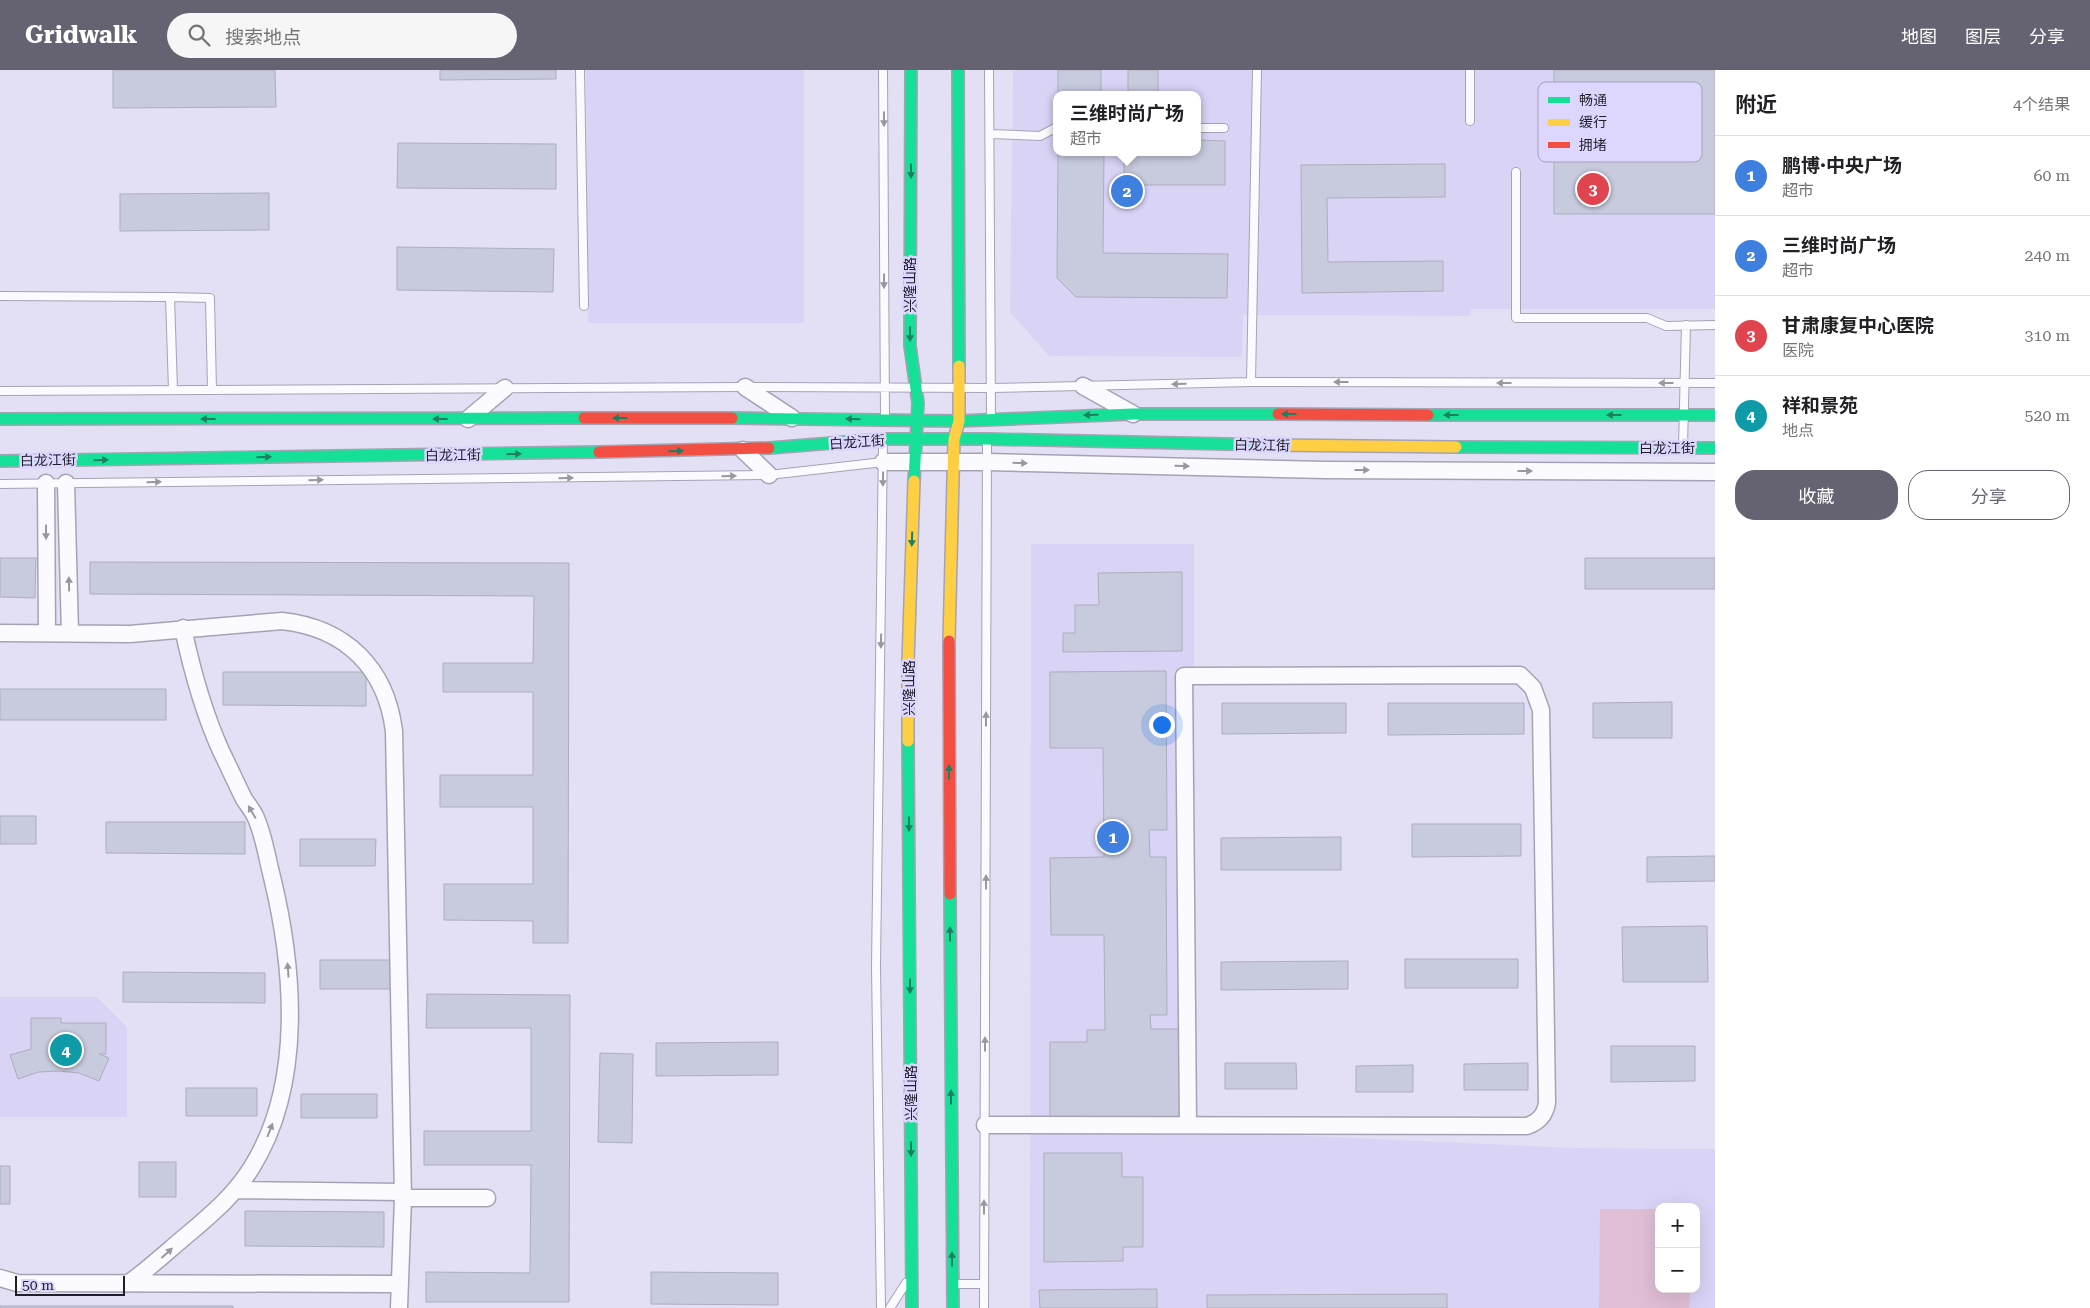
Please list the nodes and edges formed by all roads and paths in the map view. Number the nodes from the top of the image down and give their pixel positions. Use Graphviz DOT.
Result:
graph roads {
  1 [pos="580,70"];
  2 [pos="883,70"];
  3 [pos="911,70"];
  4 [pos="958,70"];
  5 [pos="989,70"];
  6 [pos="1256,70"];
  7 [pos="1470,70"];
  8 [pos="1470,121"];
  9 [pos="1201,128"];
  10 [pos="1224,128"];
  11 [pos="1053,129"];
  12 [pos="990,134"];
  13 [pos="1516,172"];
  14 [pos="0,296"];
  15 [pos="170,297"];
  16 [pos="584,306"];
  17 [pos="1686,325"];
  18 [pos="1715,325"];
  19 [pos="1251,382"];
  20 [pos="1685,383"];
  21 [pos="1715,384"];
  22 [pos="1083,386"];
  23 [pos="745,387"];
  24 [pos="505,388"];
  25 [pos="885,388"];
  26 [pos="919,388"];
  27 [pos="959,388"];
  28 [pos="990,388"];
  29 [pos="173,390"];
  30 [pos="212,390"];
  31 [pos="0,391"];
  32 [pos="1133,414"];
  33 [pos="1684,415"];
  34 [pos="1715,415"];
  35 [pos="792,418"];
  36 [pos="0,419"];
  37 [pos="468,419"];
  38 [pos="885,420"];
  39 [pos="990,420"];
  40 [pos="919,421"];
  41 [pos="959,421"];
  42 [pos="883,439"];
  43 [pos="915,439"];
  44 [pos="954,439"];
  45 [pos="987,439"];
  46 [pos="1094,442"];
  47 [pos="1363,447"];
  48 [pos="1684,448"];
  49 [pos="1715,448"];
  50 [pos="743,450"];
  51 [pos="0,461"];
  52 [pos="883,462"];
  53 [pos="915,462"];
  54 [pos="954,462"];
  55 [pos="987,462"];
  56 [pos="1142,465"];
  57 [pos="1324,470"];
  58 [pos="1715,472"];
  59 [pos="769,475"];
  60 [pos="46,483"];
  61 [pos="66,483"];
  62 [pos="0,484"];
  63 [pos="183,628"];
  64 [pos="0,633"];
  65 [pos="47,633"];
  66 [pos="70,633"];
  67 [pos="985,1125"];
  68 [pos="1188,1125"];
  69 [pos="235,1190"];
  70 [pos="403,1195"];
  71 [pos="487,1198"];
  72 [pos="912,1273"];
  73 [pos="0,1278"];
  74 [pos="129,1283"];
  75 [pos="398,1284"];
  76 [pos="953,1284"];
  77 [pos="984,1284"];
  78 [pos="399,1308"];
  79 [pos="881,1308"];
  80 [pos="890,1308"];
  81 [pos="912,1308"];
  82 [pos="953,1308"];
  83 [pos="984,1308"];
  1 -- 16 [label="lane"];
  2 -- 25 [label="lane, one-way"];
  3 -- 26 [label="main road, 兴隆山路, one-way"];
  4 -- 27 [label="main road"];
  5 -- 12 [label="lane"];
  6 -- 19 [label="lane"];
  7 -- 8 [label="lane"];
  9 -- 10 [label="lane"];
  11 -- 12 [label="lane"];
  12 -- 28 [label="lane"];
  13 -- 17 [label="lane"];
  14 -- 15 [label="lane"];
  15 -- 29 [label="lane"];
  15 -- 30 [label="lane"];
  17 -- 18 [label="lane"];
  17 -- 20 [label="lane"];
  20 -- 19 [label="lane, one-way"];
  19 -- 22 [label="lane, one-way"];
  20 -- 21 [label="lane"];
  20 -- 33 [label="lane"];
  22 -- 28 [label="lane"];
  22 -- 32 [label="street"];
  23 -- 24 [label="lane"];
  23 -- 25 [label="lane"];
  23 -- 35 [label="street"];
  24 -- 30 [label="lane"];
  24 -- 37 [label="street"];
  25 -- 26 [label="lane"];
  25 -- 38 [label="lane"];
  26 -- 27 [label="lane"];
  26 -- 40 [label="main road, 兴隆山路"];
  27 -- 28 [label="lane"];
  27 -- 41 [label="main road"];
  28 -- 39 [label="lane"];
  29 -- 30 [label="lane"];
  29 -- 31 [label="lane"];
  33 -- 32 [label="main road, 白龙江街, one-way"];
  32 -- 39 [label="main road, 白龙江街, one-way"];
  33 -- 34 [label="main road, 白龙江街"];
  33 -- 48 [label="lane"];
  35 -- 37 [label="main road, 白龙江街, one-way"];
  38 -- 35 [label="main road, 白龙江街, one-way"];
  37 -- 36 [label="main road, 白龙江街, one-way"];
  38 -- 40 [label="main road, 白龙江街"];
  38 -- 42 [label="lane"];
  39 -- 41 [label="main road, 白龙江街"];
  39 -- 45 [label="lane"];
  40 -- 41 [label="main road, 白龙江街"];
  40 -- 43 [label="main road, 兴隆山路"];
  41 -- 44 [label="main road"];
  42 -- 43 [label="main road, 白龙江街"];
  42 -- 50 [label="main road, 白龙江街"];
  42 -- 52 [label="lane"];
  43 -- 44 [label="main road, 白龙江街"];
  43 -- 53 [label="main road, 兴隆山路"];
  44 -- 45 [label="main road, 白龙江街"];
  44 -- 54 [label="main road"];
  45 -- 46 [label="main road, 白龙江街"];
  45 -- 55 [label="lane"];
  46 -- 47 [label="main road, 白龙江街"];
  46 -- 56 [label="street"];
  47 -- 48 [label="main road, 白龙江街"];
  47 -- 57 [label="street"];
  48 -- 49 [label="main road, 白龙江街"];
  51 -- 50 [label="main road, 白龙江街, one-way"];
  50 -- 59 [label="street"];
  52 -- 53 [label="street, 白龙江街"];
  52 -- 59 [label="lane"];
  52 -- 79 [label="lane, one-way"];
  53 -- 54 [label="street, 白龙江街"];
  53 -- 72 [label="main road, 兴隆山路, one-way"];
  54 -- 55 [label="street, 白龙江街"];
  76 -- 54 [label="main road, one-way"];
  55 -- 56 [label="street, 白龙江街, one-way"];
  67 -- 55 [label="lane, one-way"];
  56 -- 57 [label="street, 白龙江街, one-way"];
  57 -- 58 [label="street, 白龙江街, one-way"];
  61 -- 59 [label="lane, one-way"];
  60 -- 61 [label="lane"];
  60 -- 62 [label="lane"];
  60 -- 65 [label="street, one-way"];
  66 -- 61 [label="street, one-way"];
  63 -- 66 [label="street"];
  69 -- 63 [label="street, one-way"];
  63 -- 70 [label="street"];
  64 -- 65 [label="street"];
  65 -- 66 [label="street"];
  67 -- 68 [label="street"];
  77 -- 67 [label="lane, one-way"];
  68 -- 68 [label="street"];
  69 -- 70 [label="street"];
  74 -- 69 [label="street, one-way"];
  70 -- 71 [label="street"];
  70 -- 75 [label="street"];
  72 -- 80 [label="lane"];
  72 -- 81 [label="main road, 兴隆山路"];
  73 -- 74 [label="street"];
  74 -- 75 [label="street"];
  75 -- 78 [label="street"];
  76 -- 77 [label="lane"];
  76 -- 82 [label="main road"];
  77 -- 83 [label="lane"];
}
